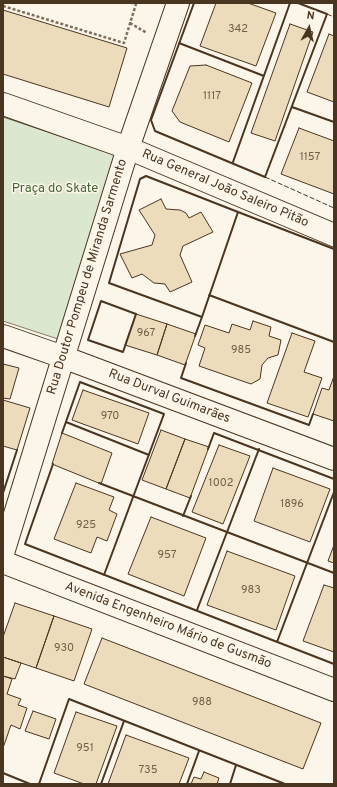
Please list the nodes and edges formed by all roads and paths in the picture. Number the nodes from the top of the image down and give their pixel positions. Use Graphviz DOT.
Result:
graph roads {
  1 [pos="132,3"];
  2 [pos="178,3"];
  3 [pos="3,6"];
  4 [pos="3,104"];
  5 [pos="128,148"];
  6 [pos="334,235"];
  7 [pos="3,336"];
  8 [pos="63,357"];
  9 [pos="334,459"];
  10 [pos="3,553"];
  11 [pos="3,562"];
  12 [pos="334,690"];
  1 -- 3 [label="path"];
  2 -- 5 [label="street, Rua Doutor Pompeu de Miranda Sarmento"];
  4 -- 5 [label="street, Rua General João Saleiro Pitão"];
  5 -- 6 [label="street, Rua General João Saleiro Pitão"];
  5 -- 8 [label="street, Rua Doutor Pompeu de Miranda Sarmento"];
  7 -- 8 [label="street, Rua Durval Guimarães"];
  8 -- 9 [label="street, Rua Durval Guimarães"];
  8 -- 10 [label="street, Rua Doutor Pompeu de Miranda Sarmento"];
  11 -- 12 [label="street, Avenida Engenheiro Mário de Gusmão"];
}
